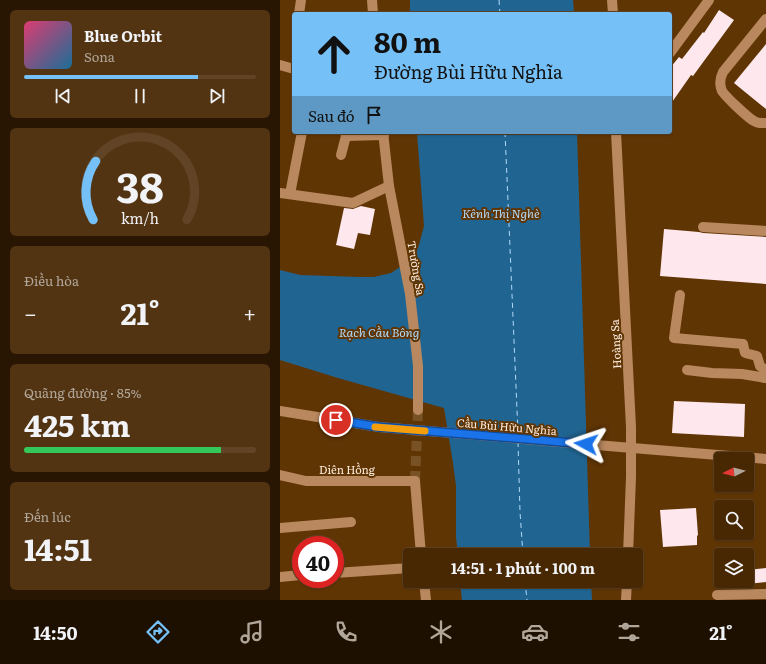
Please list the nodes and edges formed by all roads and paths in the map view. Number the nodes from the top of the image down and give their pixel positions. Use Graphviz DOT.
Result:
graph roads {
  1 [pos="301,0"];
  2 [pos="372,0"];
  3 [pos="612,0"];
  4 [pos="710,0"];
  5 [pos="300,12"];
  6 [pos="373,12"];
  7 [pos="613,12"];
  8 [pos="766,19"];
  9 [pos="672,50"];
  10 [pos="280,66"];
  11 [pos="292,67"];
  12 [pos="766,122"];
  13 [pos="301,134"];
  14 [pos="346,134"];
  15 [pos="383,134"];
  16 [pos="616,134"];
  17 [pos="341,155"];
  18 [pos="389,186"];
  19 [pos="285,193"];
  20 [pos="703,226"];
  21 [pos="766,231"];
  22 [pos="680,295"];
  23 [pos="687,370"];
  24 [pos="765,378"];
  25 [pos="418,410"];
  26 [pos="280,411"];
  27 [pos="766,458"];
  28 [pos="280,475"];
  29 [pos="351,522"];
  30 [pos="280,528"];
  31 [pos="420,548"];
  32 [pos="628,548"];
  33 [pos="403,568"];
  34 [pos="344,572"];
  35 [pos="292,576"];
  36 [pos="280,577"];
  37 [pos="425,588"];
  38 [pos="627,588"];
  39 [pos="766,594"];
  40 [pos="717,595"];
  41 [pos="426,600"];
  42 [pos="626,600"];
  1 -- 5 [label="street"];
  2 -- 6 [label="street"];
  3 -- 7 [label="street"];
  4 -- 9 [label="street"];
  8 -- 12 [label="street"];
  10 -- 11 [label="street"];
  13 -- 19 [label="street"];
  14 -- 15 [label="street"];
  14 -- 17 [label="street"];
  15 -- 18 [label="street, Trường Sa"];
  16 -- 32 [label="street, Hoàng Sa"];
  18 -- 19 [label="street"];
  18 -- 25 [label="street, Trường Sa"];
  20 -- 21 [label="street"];
  22 -- 24 [label="street"];
  23 -- 24 [label="street"];
  26 -- 27 [label="street, Cầu Bùi Hữu Nghĩa, bridge"];
  28 -- 31 [label="street, Diên Hồng"];
  29 -- 30 [label="street"];
  33 -- 34 [label="street"];
  35 -- 36 [label="street"];
  37 -- 41 [label="street"];
  38 -- 42 [label="street"];
  39 -- 40 [label="street"];
}
